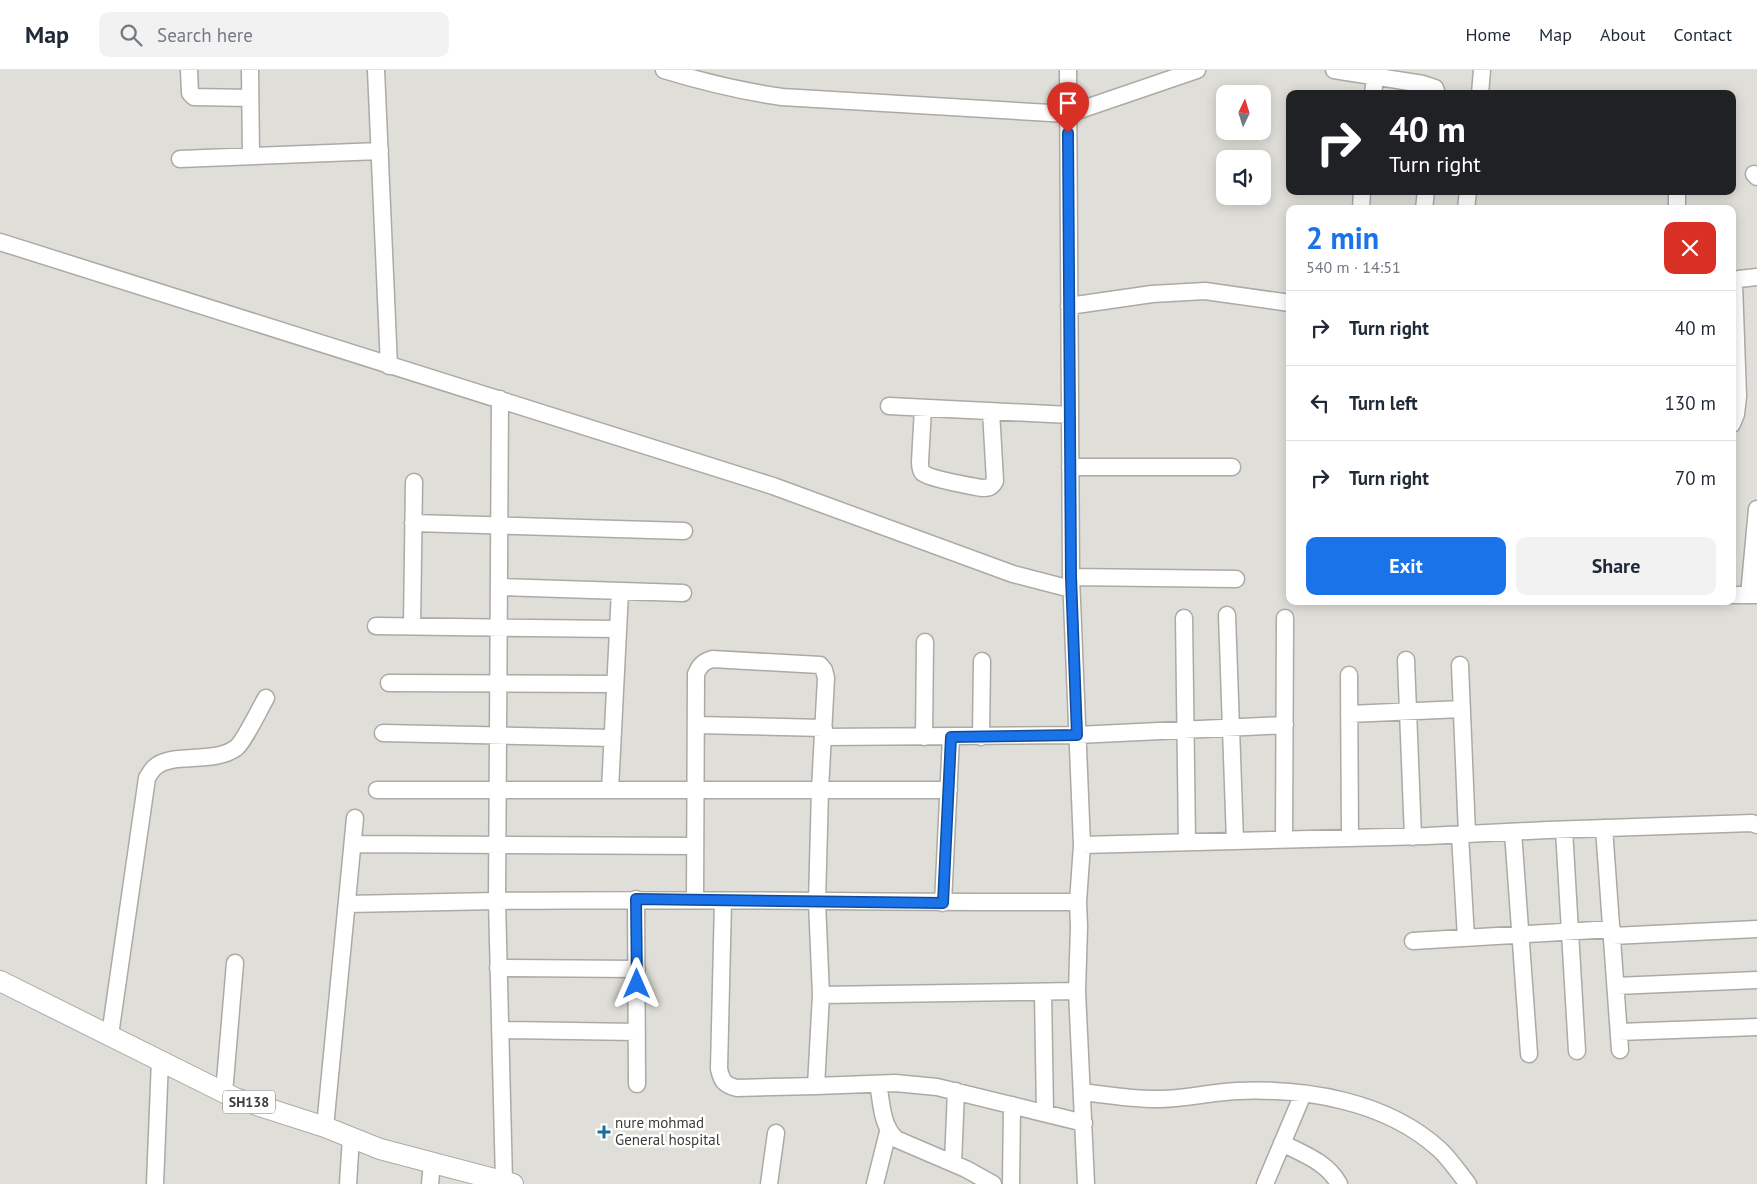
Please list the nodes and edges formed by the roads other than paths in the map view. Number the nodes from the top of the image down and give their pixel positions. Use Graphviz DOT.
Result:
graph roads {
  1 [pos="189,70"];
  2 [pos="250,70"];
  3 [pos="376,70"];
  4 [pos="664,70"];
  5 [pos="1068,70"];
  6 [pos="1197,70"];
  7 [pos="1334,70"];
  8 [pos="1482,70"];
  9 [pos="1375,73"];
  10 [pos="1373,90"];
  11 [pos="1436,90"];
  12 [pos="1480,90"];
  13 [pos="250,98"];
  14 [pos="1068,114"];
  15 [pos="380,151"];
  16 [pos="251,156"];
  17 [pos="180,159"];
  18 [pos="0,242"];
  19 [pos="1757,277"];
  20 [pos="1736,281"];
  21 [pos="1286,303"];
  22 [pos="1069,306"];
  23 [pos="1736,351"];
  24 [pos="389,366"];
  25 [pos="500,399"];
  26 [pos="889,406"];
  27 [pos="924,408"];
  28 [pos="991,411"];
  29 [pos="1736,414"];
  30 [pos="1070,415"];
  31 [pos="1070,467"];
  32 [pos="1232,467"];
  33 [pos="414,482"];
  34 [pos="1757,509"];
  35 [pos="413,523"];
  36 [pos="499,525"];
  37 [pos="684,531"];
  38 [pos="1236,579"];
  39 [pos="1071,583"];
  40 [pos="499,587"];
  41 [pos="620,591"];
  42 [pos="682,593"];
  43 [pos="1746,595"];
  44 [pos="1228,614"];
  45 [pos="1184,618"];
  46 [pos="1285,618"];
  47 [pos="376,626"];
  48 [pos="412,626"];
  49 [pos="498,627"];
  50 [pos="618,629"];
  51 [pos="925,642"];
  52 [pos="1406,660"];
  53 [pos="982,661"];
  54 [pos="1460,665"];
  55 [pos="1349,675"];
  56 [pos="388,683"];
  57 [pos="499,684"];
  58 [pos="615,684"];
  59 [pos="266,698"];
  60 [pos="1462,710"];
  61 [pos="1408,712"];
  62 [pos="1349,714"];
  63 [pos="696,725"];
  64 [pos="1285,725"];
  65 [pos="1231,728"];
  66 [pos="1185,730"];
  67 [pos="824,732"];
  68 [pos="383,733"];
  69 [pos="1077,735"];
  70 [pos="499,736"];
  71 [pos="924,737"];
  72 [pos="951,737"];
  73 [pos="981,737"];
  74 [pos="612,738"];
  75 [pos="377,790"];
  76 [pos="499,790"];
  77 [pos="610,790"];
  78 [pos="696,790"];
  79 [pos="820,790"];
  80 [pos="949,790"];
  81 [pos="355,818"];
  82 [pos="1757,825"];
  83 [pos="1604,828"];
  84 [pos="1564,830"];
  85 [pos="1513,832"];
  86 [pos="1463,835"];
  87 [pos="1413,837"];
  88 [pos="1350,838"];
  89 [pos="1284,840"];
  90 [pos="1235,841"];
  91 [pos="1187,842"];
  92 [pos="353,844"];
  93 [pos="497,845"];
  94 [pos="1082,845"];
  95 [pos="695,846"];
  96 [pos="636,899"];
  97 [pos="694,900"];
  98 [pos="723,900"];
  99 [pos="497,901"];
  100 [pos="817,902"];
  101 [pos="1078,902"];
  102 [pos="943,903"];
  103 [pos="347,904"];
  104 [pos="1757,929"];
  105 [pos="1571,931"];
  106 [pos="1612,933"];
  107 [pos="1521,934"];
  108 [pos="1466,938"];
  109 [pos="1413,941"];
  110 [pos="235,963"];
  111 [pos="498,968"];
  112 [pos="637,969"];
  113 [pos="1757,980"];
  114 [pos="0,981"];
  115 [pos="1616,986"];
  116 [pos="1077,991"];
  117 [pos="1043,992"];
  118 [pos="820,995"];
  119 [pos="1757,1027"];
  120 [pos="500,1030"];
  121 [pos="637,1032"];
  122 [pos="1619,1032"];
  123 [pos="110,1035"];
  124 [pos="1620,1050"];
  125 [pos="1577,1051"];
  126 [pos="1529,1054"];
  127 [pos="160,1060"];
  128 [pos="637,1084"];
  129 [pos="878,1084"];
  130 [pos="816,1086"];
  131 [pos="956,1091"];
  132 [pos="1082,1092"];
  133 [pos="224,1093"];
  134 [pos="1303,1094"];
  135 [pos="1012,1105"];
  136 [pos="1045,1113"];
  137 [pos="1084,1122"];
  138 [pos="326,1127"];
  139 [pos="888,1132"];
  140 [pos="776,1133"];
  141 [pos="351,1137"];
  142 [pos="1282,1143"];
  143 [pos="432,1162"];
  144 [pos="953,1163"];
  145 [pos="500,1182"];
  146 [pos="155,1184"];
  147 [pos="348,1184"];
  148 [pos="430,1184"];
  149 [pos="770,1184"];
  150 [pos="875,1184"];
  151 [pos="993,1184"];
  152 [pos="1011,1184"];
  153 [pos="1086,1184"];
  154 [pos="1265,1184"];
  155 [pos="1340,1184"];
  156 [pos="1468,1184"];
  1 -- 13 [label="street"];
  2 -- 13 [label="street"];
  3 -- 15 [label="street"];
  4 -- 14 [label="street"];
  5 -- 14 [label="street"];
  6 -- 14 [label="street"];
  7 -- 9 [label="street"];
  8 -- 12 [label="street"];
  9 -- 10 [label="street"];
  9 -- 11 [label="street"];
  13 -- 16 [label="street"];
  14 -- 22 [label="street"];
  15 -- 16 [label="street"];
  15 -- 24 [label="street"];
  16 -- 17 [label="street"];
  18 -- 24 [label="street"];
  19 -- 20 [label="street"];
  21 -- 22 [label="street"];
  22 -- 30 [label="street"];
  23 -- 29 [label="street"];
  24 -- 25 [label="street"];
  25 -- 36 [label="street"];
  25 -- 39 [label="street"];
  26 -- 27 [label="street"];
  27 -- 28 [label="street"];
  27 -- 28 [label="street"];
  28 -- 30 [label="street"];
  30 -- 31 [label="street"];
  31 -- 32 [label="street"];
  31 -- 39 [label="street"];
  33 -- 35 [label="street"];
  34 -- 43 [label="street"];
  35 -- 36 [label="street"];
  35 -- 48 [label="street"];
  36 -- 37 [label="street"];
  36 -- 40 [label="street"];
  38 -- 39 [label="street"];
  39 -- 69 [label="street"];
  40 -- 41 [label="street"];
  40 -- 49 [label="street"];
  41 -- 42 [label="street"];
  41 -- 50 [label="street"];
  44 -- 65 [label="street"];
  45 -- 66 [label="street"];
  46 -- 64 [label="street"];
  47 -- 48 [label="street"];
  48 -- 49 [label="street"];
  49 -- 50 [label="street"];
  49 -- 57 [label="street"];
  50 -- 58 [label="street"];
  51 -- 71 [label="street"];
  52 -- 61 [label="street"];
  53 -- 73 [label="street"];
  54 -- 60 [label="street"];
  55 -- 62 [label="street"];
  56 -- 57 [label="street"];
  57 -- 58 [label="street"];
  57 -- 70 [label="street"];
  58 -- 74 [label="street"];
  59 -- 123 [label="street"];
  60 -- 61 [label="street"];
  60 -- 86 [label="street"];
  61 -- 62 [label="street"];
  61 -- 87 [label="street"];
  62 -- 88 [label="street"];
  63 -- 67 [label="street"];
  63 -- 67 [label="street"];
  63 -- 78 [label="street"];
  64 -- 65 [label="street"];
  64 -- 89 [label="street"];
  65 -- 66 [label="street"];
  65 -- 90 [label="street"];
  66 -- 69 [label="street"];
  66 -- 91 [label="street"];
  67 -- 71 [label="street"];
  67 -- 79 [label="street"];
  68 -- 70 [label="street"];
  69 -- 73 [label="street"];
  69 -- 94 [label="street"];
  70 -- 74 [label="street"];
  70 -- 76 [label="street"];
  71 -- 72 [label="street"];
  72 -- 73 [label="street"];
  72 -- 80 [label="street"];
  74 -- 77 [label="street"];
  75 -- 76 [label="street"];
  76 -- 77 [label="street"];
  76 -- 93 [label="street"];
  77 -- 78 [label="street"];
  78 -- 79 [label="street"];
  78 -- 95 [label="street"];
  79 -- 80 [label="street"];
  79 -- 100 [label="street"];
  80 -- 102 [label="street"];
  81 -- 92 [label="street"];
  82 -- 83 [label="street"];
  83 -- 84 [label="street"];
  83 -- 106 [label="street"];
  84 -- 85 [label="street"];
  84 -- 105 [label="street"];
  85 -- 86 [label="street"];
  85 -- 107 [label="street"];
  86 -- 87 [label="street"];
  86 -- 108 [label="street"];
  87 -- 88 [label="street"];
  88 -- 89 [label="street"];
  89 -- 90 [label="street"];
  90 -- 91 [label="street"];
  91 -- 94 [label="street"];
  92 -- 93 [label="street"];
  92 -- 103 [label="street"];
  93 -- 95 [label="street"];
  93 -- 99 [label="street"];
  94 -- 101 [label="street"];
  95 -- 97 [label="street"];
  96 -- 97 [label="street"];
  96 -- 99 [label="street"];
  96 -- 112 [label="street"];
  97 -- 98 [label="street"];
  98 -- 100 [label="street"];
  98 -- 130 [label="street"];
  99 -- 103 [label="street"];
  99 -- 111 [label="street"];
  100 -- 102 [label="street"];
  100 -- 118 [label="street"];
  101 -- 102 [label="street"];
  101 -- 116 [label="street"];
  103 -- 138 [label="street"];
  104 -- 106 [label="street"];
  105 -- 106 [label="street"];
  105 -- 107 [label="street"];
  105 -- 125 [label="street"];
  106 -- 115 [label="street"];
  107 -- 108 [label="street"];
  107 -- 126 [label="street"];
  108 -- 109 [label="street"];
  110 -- 133 [label="street"];
  111 -- 112 [label="street"];
  111 -- 120 [label="street"];
  112 -- 121 [label="street"];
  113 -- 115 [label="street"];
  114 -- 123 [label="main road, SH138"];
  115 -- 122 [label="street"];
  116 -- 117 [label="street"];
  116 -- 132 [label="street"];
  117 -- 118 [label="street"];
  117 -- 136 [label="street"];
  118 -- 130 [label="street"];
  119 -- 122 [label="street"];
  120 -- 121 [label="street"];
  120 -- 145 [label="street"];
  121 -- 128 [label="street"];
  122 -- 124 [label="street"];
  123 -- 127 [label="main road, SH138"];
  127 -- 133 [label="main road, SH138"];
  127 -- 146 [label="street"];
  129 -- 130 [label="street"];
  129 -- 131 [label="street"];
  129 -- 139 [label="street"];
  131 -- 135 [label="street"];
  131 -- 144 [label="street"];
  132 -- 134 [label="street"];
  132 -- 137 [label="street"];
  133 -- 138 [label="main road, SH138"];
  134 -- 142 [label="street"];
  134 -- 156 [label="street"];
  135 -- 136 [label="street"];
  135 -- 152 [label="street"];
  136 -- 137 [label="street"];
  137 -- 153 [label="street"];
  138 -- 141 [label="main road, SH138"];
  139 -- 144 [label="street"];
  139 -- 150 [label="street"];
  140 -- 149 [label="street"];
  141 -- 143 [label="main road, SH138"];
  141 -- 147 [label="street"];
  142 -- 154 [label="street"];
  142 -- 155 [label="street"];
  143 -- 145 [label="main road, SH138"];
  143 -- 148 [label="street"];
  144 -- 151 [label="street"];
}
